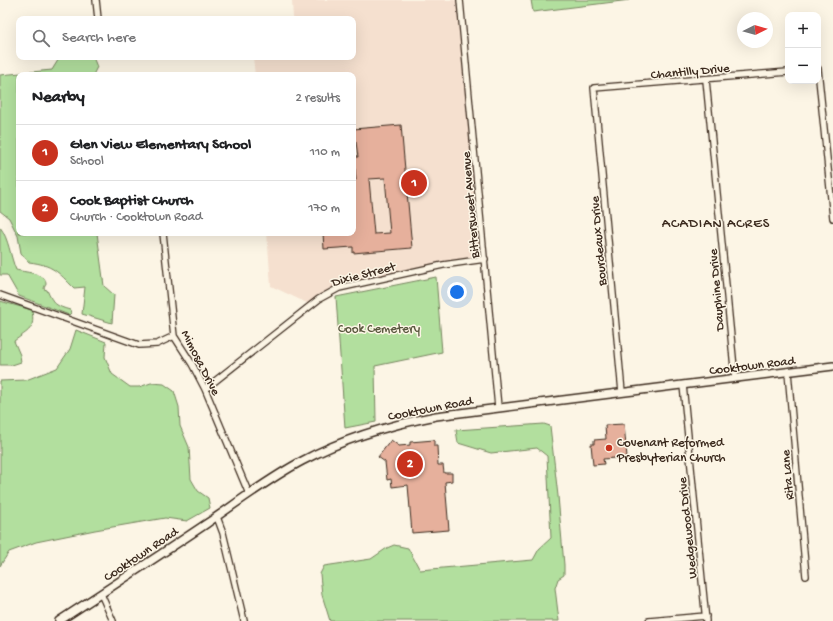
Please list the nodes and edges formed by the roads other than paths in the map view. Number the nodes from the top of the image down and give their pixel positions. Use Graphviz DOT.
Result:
graph roads {
  1 [pos="96,0"];
  2 [pos="460,0"];
  3 [pos="98,16"];
  4 [pos="785,72"];
  5 [pos="706,80"];
  6 [pos="820,84"];
  7 [pos="594,88"];
  8 [pos="833,218"];
  9 [pos="163,236"];
  10 [pos="485,258"];
  11 [pos="0,295"];
  12 [pos="174,336"];
  13 [pos="833,366"];
  14 [pos="788,372"];
  15 [pos="735,378"];
  16 [pos="683,385"];
  17 [pos="205,389"];
  18 [pos="622,392"];
  19 [pos="498,407"];
  20 [pos="249,494"];
  21 [pos="217,517"];
  22 [pos="806,576"];
  23 [pos="101,594"];
  24 [pos="706,619"];
  25 [pos="59,621"];
  26 [pos="113,621"];
  27 [pos="244,621"];
  28 [pos="649,621"];
  1 -- 3 [label="street"];
  2 -- 10 [label="street, Bittersweet Avenue"];
  4 -- 5 [label="street, Chantilly Drive"];
  5 -- 7 [label="street, Chantilly Drive"];
  5 -- 15 [label="street, Dauphine Drive"];
  6 -- 8 [label="street"];
  7 -- 18 [label="street, Bourdeaux Drive"];
  9 -- 12 [label="street, Mimosa Drive"];
  10 -- 17 [label="street, Dixie Street"];
  10 -- 19 [label="street, Bittersweet Avenue"];
  11 -- 12 [label="street"];
  12 -- 17 [label="street, Mimosa Drive"];
  13 -- 14 [label="street, Cooktown Road"];
  14 -- 15 [label="street, Cooktown Road"];
  14 -- 22 [label="street, Rita Lane"];
  15 -- 16 [label="street, Cooktown Road"];
  16 -- 18 [label="street, Cooktown Road"];
  16 -- 24 [label="street, Wedgewood Drive"];
  17 -- 20 [label="street, Mimosa Drive"];
  18 -- 19 [label="street, Cooktown Road"];
  19 -- 20 [label="street, Cooktown Road"];
  20 -- 21 [label="street, Cooktown Road"];
  21 -- 23 [label="street, Cooktown Road"];
  21 -- 27 [label="street"];
  23 -- 25 [label="street, Cooktown Road"];
  23 -- 26 [label="street"];
  24 -- 28 [label="street"];
}
